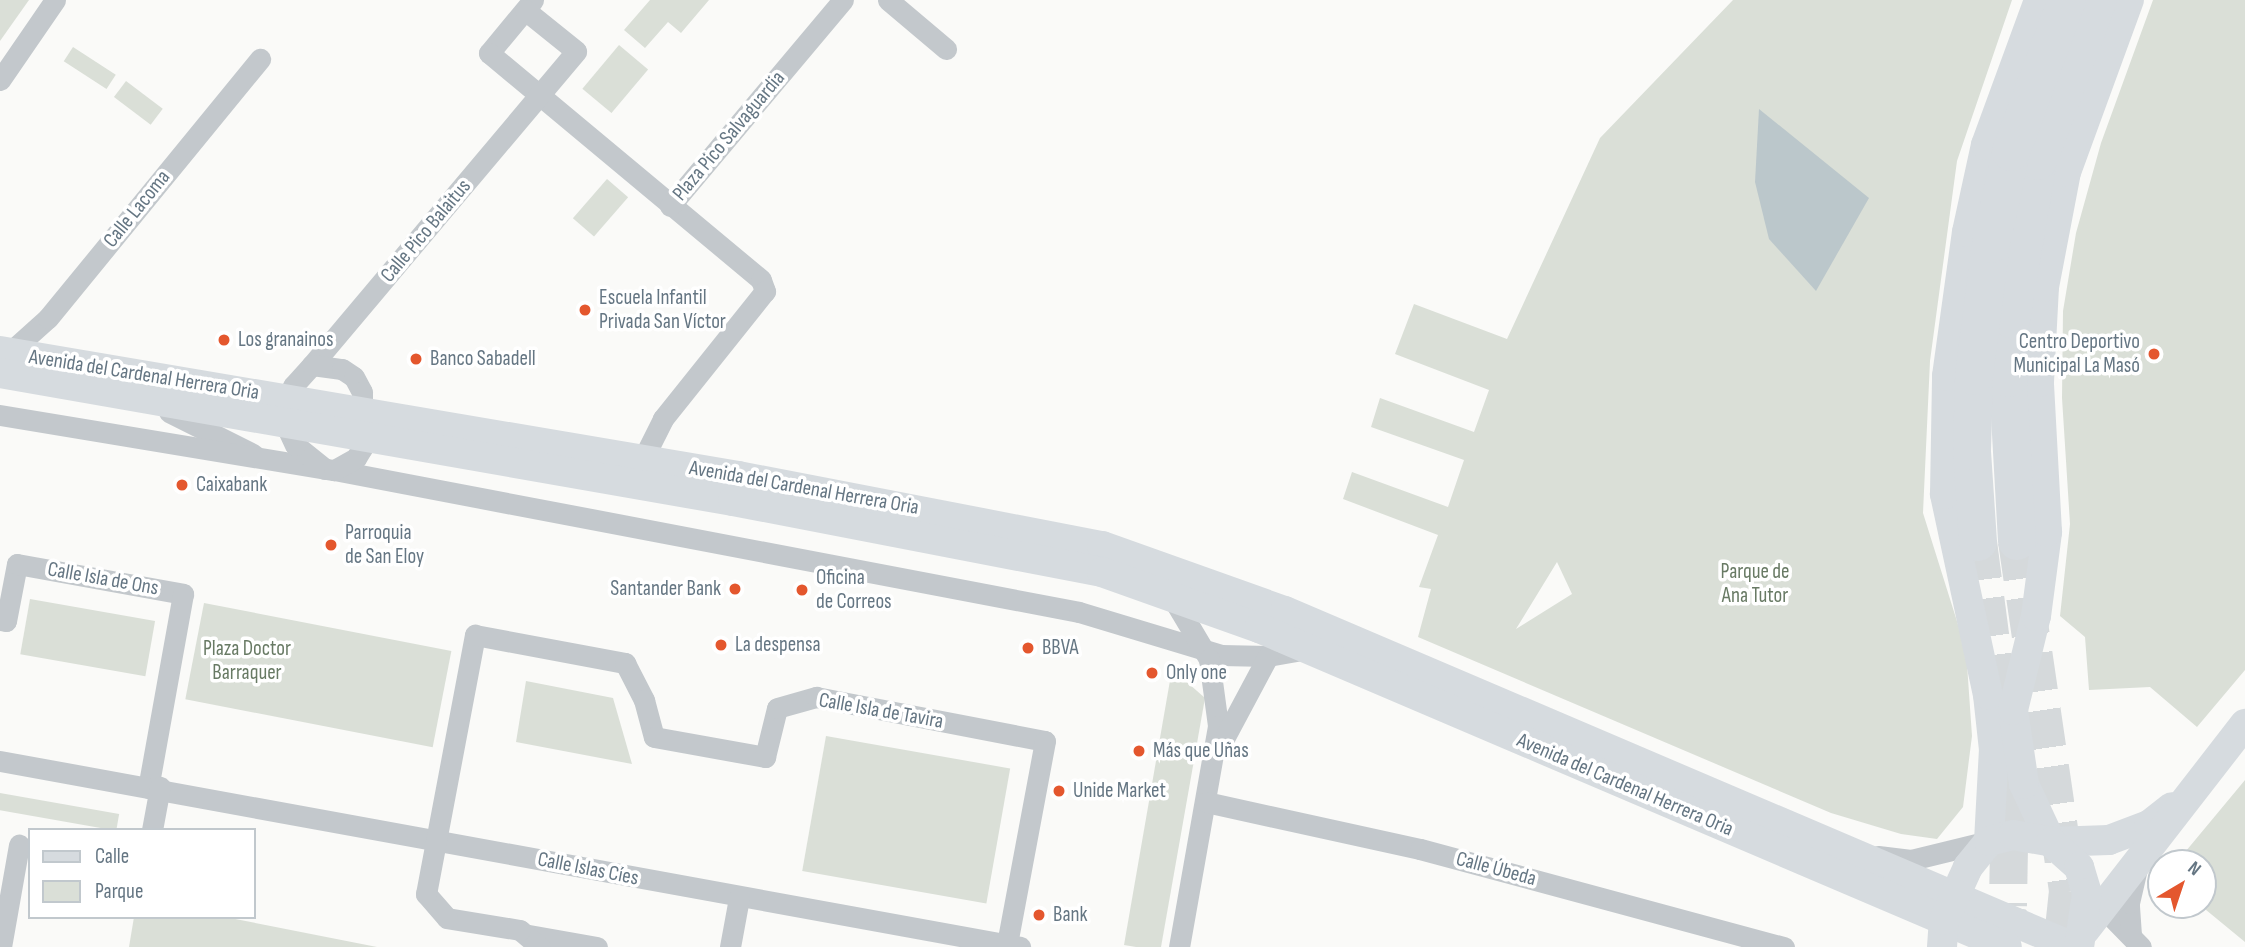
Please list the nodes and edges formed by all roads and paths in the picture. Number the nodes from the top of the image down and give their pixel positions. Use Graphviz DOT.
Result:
graph roads {
  1 [pos="55,0"];
  2 [pos="843,0"];
  3 [pos="888,0"];
  4 [pos="2039,0"];
  5 [pos="2067,0"];
  6 [pos="2098,0"];
  7 [pos="2129,0"];
  8 [pos="529,5"];
  9 [pos="946,49"];
  10 [pos="260,60"];
  11 [pos="0,80"];
  12 [pos="539,95"];
  13 [pos="670,206"];
  14 [pos="3,359"];
  15 [pos="312,365"];
  16 [pos="128,396"];
  17 [pos="287,412"];
  18 [pos="0,415"];
  19 [pos="364,425"];
  20 [pos="643,459"];
  21 [pos="263,461"];
  22 [pos="330,470"];
  23 [pos="2017,541"];
  24 [pos="1978,542"];
  25 [pos="1168,592"];
  26 [pos="1236,592"];
  27 [pos="0,620"];
  28 [pos="1264,642"];
  29 [pos="1209,661"];
  30 [pos="2245,724"];
  31 [pos="1216,754"];
  32 [pos="0,761"];
  33 [pos="2197,783"];
  34 [pos="154,788"];
  35 [pos="1206,802"];
  36 [pos="152,828"];
  37 [pos="436,841"];
  38 [pos="1989,841"];
  39 [pos="2051,842"];
  40 [pos="16,845"];
  41 [pos="1841,849"];
  42 [pos="2137,868"];
  43 [pos="739,898"];
  44 [pos="2085,925"];
  45 [pos="1943,928"];
  46 [pos="535,941"];
  47 [pos="2136,941"];
  48 [pos="1014,946"];
  49 [pos="1,947"];
  50 [pos="597,947"];
  51 [pos="730,947"];
  52 [pos="1180,947"];
  53 [pos="1784,947"];
  54 [pos="2007,947"];
  1 -- 11 [label="street"];
  2 -- 13 [label="street, Plaza Pico Salvaguardia"];
  3 -- 9 [label="street"];
  4 -- 38 [label="main road"];
  5 -- 24 [label="highway"];
  6 -- 23 [label="highway"];
  7 -- 39 [label="main road"];
  8 -- 12 [label="street, Calle Pico Balaitus"];
  8 -- 12 [label="street, Calle Pico Balaitus"];
  10 -- 14 [label="street, Calle Lacoma"];
  12 -- 13 [label="street, Calle Pico Balaitus"];
  12 -- 15 [label="street, Calle Pico Balaitus"];
  13 -- 20 [label="street, Plaza Pico Salvaguardia"];
  14 -- 16 [label="main road, Avenida del Cardenal Herrera Oria"];
  14 -- 17 [label="main road, Avenida del Cardenal Herrera Oria"];
  15 -- 17 [label="street, Avenida del Cardenal Herrera Oria"];
  15 -- 19 [label="street"];
  16 -- 17 [label="main road, Avenida del Cardenal Herrera Oria"];
  16 -- 21 [label="street, Avenida del Cardenal Herrera Oria"];
  17 -- 19 [label="main road, Avenida del Cardenal Herrera Oria"];
  17 -- 22 [label="street, Avenida del Cardenal Herrera Oria"];
  18 -- 21 [label="street, Avenida del Cardenal Herrera Oria"];
  19 -- 20 [label="main road, Avenida del Cardenal Herrera Oria"];
  19 -- 22 [label="street"];
  19 -- 25 [label="main road, Avenida del Cardenal Herrera Oria"];
  20 -- 26 [label="main road, Avenida del Cardenal Herrera Oria"];
  21 -- 22 [label="street, Avenida del Cardenal Herrera Oria"];
  22 -- 29 [label="street, Avenida del Cardenal Herrera Oria"];
  25 -- 28 [label="main road, Avenida del Cardenal Herrera Oria"];
  25 -- 29 [label="street"];
  26 -- 28 [label="street"];
  26 -- 41 [label="main road, Avenida del Cardenal Herrera Oria"];
  27 -- 34 [label="street, Calle Isla de Ons"];
  28 -- 29 [label="street, Avenida del Cardenal Herrera Oria"];
  28 -- 31 [label="street"];
  28 -- 45 [label="main road, Avenida del Cardenal Herrera Oria"];
  29 -- 31 [label="street"];
  30 -- 33 [label="main road"];
  31 -- 35 [label="street"];
  32 -- 34 [label="street, Calle Islas Cíes"];
  33 -- 39 [label="main road"];
  33 -- 42 [label="main road"];
  34 -- 36 [label="street"];
  34 -- 37 [label="street, Calle Islas Cíes"];
  35 -- 52 [label="street"];
  35 -- 53 [label="street, Calle Úbeda"];
  37 -- 43 [label="street, Calle Islas Cíes"];
  37 -- 46 [label="street"];
  37 -- 48 [label="street, Calle Isla de Tavira"];
  38 -- 39 [label="main road, Avenida del Cardenal Herrera Oria"];
  38 -- 41 [label="street, Avenida del Cardenal Herrera Oria"];
  38 -- 45 [label="main road"];
  39 -- 44 [label="main road, Avenida del Cardenal Herrera Oria"];
  40 -- 49 [label="street"];
  41 -- 45 [label="main road, Avenida del Cardenal Herrera Oria"];
  42 -- 44 [label="main road"];
  42 -- 47 [label="street"];
  43 -- 48 [label="street, Calle Islas Cíes"];
  43 -- 51 [label="street"];
  44 -- 45 [label="main road, Avenida del Cardenal Herrera Oria"];
  44 -- 47 [label="street, Avenida del Cardenal Herrera Oria"];
  45 -- 54 [label="main road, Avenida del Cardenal Herrera Oria"];
  46 -- 50 [label="street"];
}
